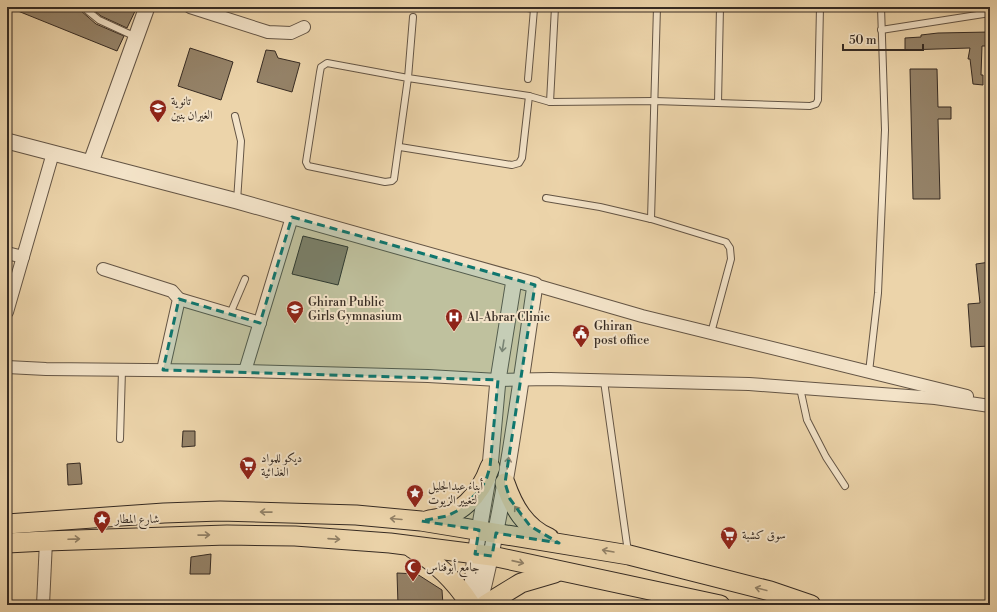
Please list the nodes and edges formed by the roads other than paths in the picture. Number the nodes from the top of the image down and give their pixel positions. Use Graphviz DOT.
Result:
graph roads {
  1 [pos="82,7"];
  2 [pos="147,7"];
  3 [pos="190,7"];
  4 [pos="521,7"];
  5 [pos="555,7"];
  6 [pos="657,7"];
  7 [pos="720,7"];
  8 [pos="820,7"];
  9 [pos="881,7"];
  10 [pos="534,8"];
  11 [pos="990,12"];
  12 [pos="413,17"];
  13 [pos="304,27"];
  14 [pos="881,30"];
  15 [pos="136,37"];
  16 [pos="408,78"];
  17 [pos="528,79"];
  18 [pos="529,96"];
  19 [pos="654,101"];
  20 [pos="550,102"];
  21 [pos="718,103"];
  22 [pos="236,116"];
  23 [pos="7,141"];
  24 [pos="400,147"];
  25 [pos="53,153"];
  26 [pos="90,162"];
  27 [pos="546,198"];
  28 [pos="238,201"];
  29 [pos="292,217"];
  30 [pos="651,219"];
  31 [pos="7,253"];
  32 [pos="23,257"];
  33 [pos="103,269"];
  34 [pos="246,279"];
  35 [pos="514,280"];
  36 [pos="535,285"];
  37 [pos="179,299"];
  38 [pos="7,312"];
  39 [pos="230,314"];
  40 [pos="260,323"];
  41 [pos="711,333"];
  42 [pos="7,367"];
  43 [pos="122,370"];
  44 [pos="163,370"];
  45 [pos="245,371"];
  46 [pos="869,372"];
  47 [pos="498,380"];
  48 [pos="521,381"];
  49 [pos="604,381"];
  50 [pos="800,388"];
  51 [pos="990,402"];
  52 [pos="990,406"];
  53 [pos="120,439"];
  54 [pos="490,467"];
  55 [pos="506,483"];
  56 [pos="845,486"];
  57 [pos="421,521"];
  58 [pos="7,524"];
  59 [pos="488,532"];
  60 [pos="46,540"];
  61 [pos="560,543"];
  62 [pos="7,544"];
  63 [pos="409,546"];
  64 [pos="483,555"];
  65 [pos="629,555"];
  66 [pos="558,572"];
  67 [pos="42,605"];
  68 [pos="476,605"];
  69 [pos="720,605"];
  70 [pos="812,605"];
  1 -- 15 [label="lane"];
  2 -- 15 [label="street"];
  3 -- 13 [label="street"];
  4 -- 10 [label="lane"];
  5 -- 20 [label="lane"];
  6 -- 19 [label="lane"];
  7 -- 21 [label="lane"];
  8 -- 21 [label="lane"];
  9 -- 14 [label="lane"];
  10 -- 17 [label="lane"];
  11 -- 14 [label="lane"];
  12 -- 16 [label="lane"];
  14 -- 46 [label="lane"];
  15 -- 26 [label="street"];
  16 -- 18 [label="lane"];
  16 -- 24 [label="lane"];
  16 -- 24 [label="lane"];
  18 -- 20 [label="lane"];
  18 -- 24 [label="lane"];
  19 -- 20 [label="lane"];
  19 -- 21 [label="lane"];
  19 -- 30 [label="lane"];
  22 -- 28 [label="lane"];
  23 -- 25 [label="street"];
  25 -- 26 [label="street"];
  25 -- 32 [label="street"];
  26 -- 28 [label="street"];
  27 -- 30 [label="lane"];
  28 -- 29 [label="street"];
  29 -- 35 [label="street"];
  29 -- 40 [label="street"];
  30 -- 41 [label="lane"];
  31 -- 32 [label="street"];
  32 -- 38 [label="street"];
  33 -- 37 [label="street"];
  34 -- 39 [label="lane"];
  35 -- 36 [label="street"];
  35 -- 47 [label="street, one-way"];
  36 -- 41 [label="street"];
  36 -- 48 [label="street"];
  37 -- 39 [label="street"];
  37 -- 44 [label="street"];
  39 -- 40 [label="street"];
  40 -- 45 [label="street"];
  41 -- 46 [label="street"];
  42 -- 43 [label="street"];
  43 -- 44 [label="street"];
  43 -- 53 [label="lane"];
  44 -- 45 [label="street"];
  45 -- 47 [label="street"];
  46 -- 51 [label="street"];
  47 -- 48 [label="street"];
  47 -- 54 [label="street"];
  48 -- 49 [label="street"];
  55 -- 48 [label="street, one-way"];
  49 -- 50 [label="street"];
  49 -- 65 [label="lane"];
  50 -- 52 [label="street"];
  50 -- 56 [label="lane"];
  54 -- 57 [label="main road"];
  54 -- 59 [label="street"];
  55 -- 59 [label="street"];
  61 -- 55 [label="main road, one-way"];
  57 -- 58 [label="main road, one-way"];
  57 -- 59 [label="main road"];
  59 -- 61 [label="main road"];
  59 -- 64 [label="street"];
  60 -- 62 [label="main road"];
  60 -- 63 [label="main road, one-way"];
  60 -- 67 [label="street"];
  65 -- 61 [label="main road, one-way"];
  63 -- 64 [label="main road"];
  63 -- 68 [label="main road"];
  64 -- 66 [label="main road, one-way"];
  64 -- 68 [label="street"];
  70 -- 65 [label="main road, one-way"];
  66 -- 68 [label="main road"];
  66 -- 69 [label="main road"];
}
